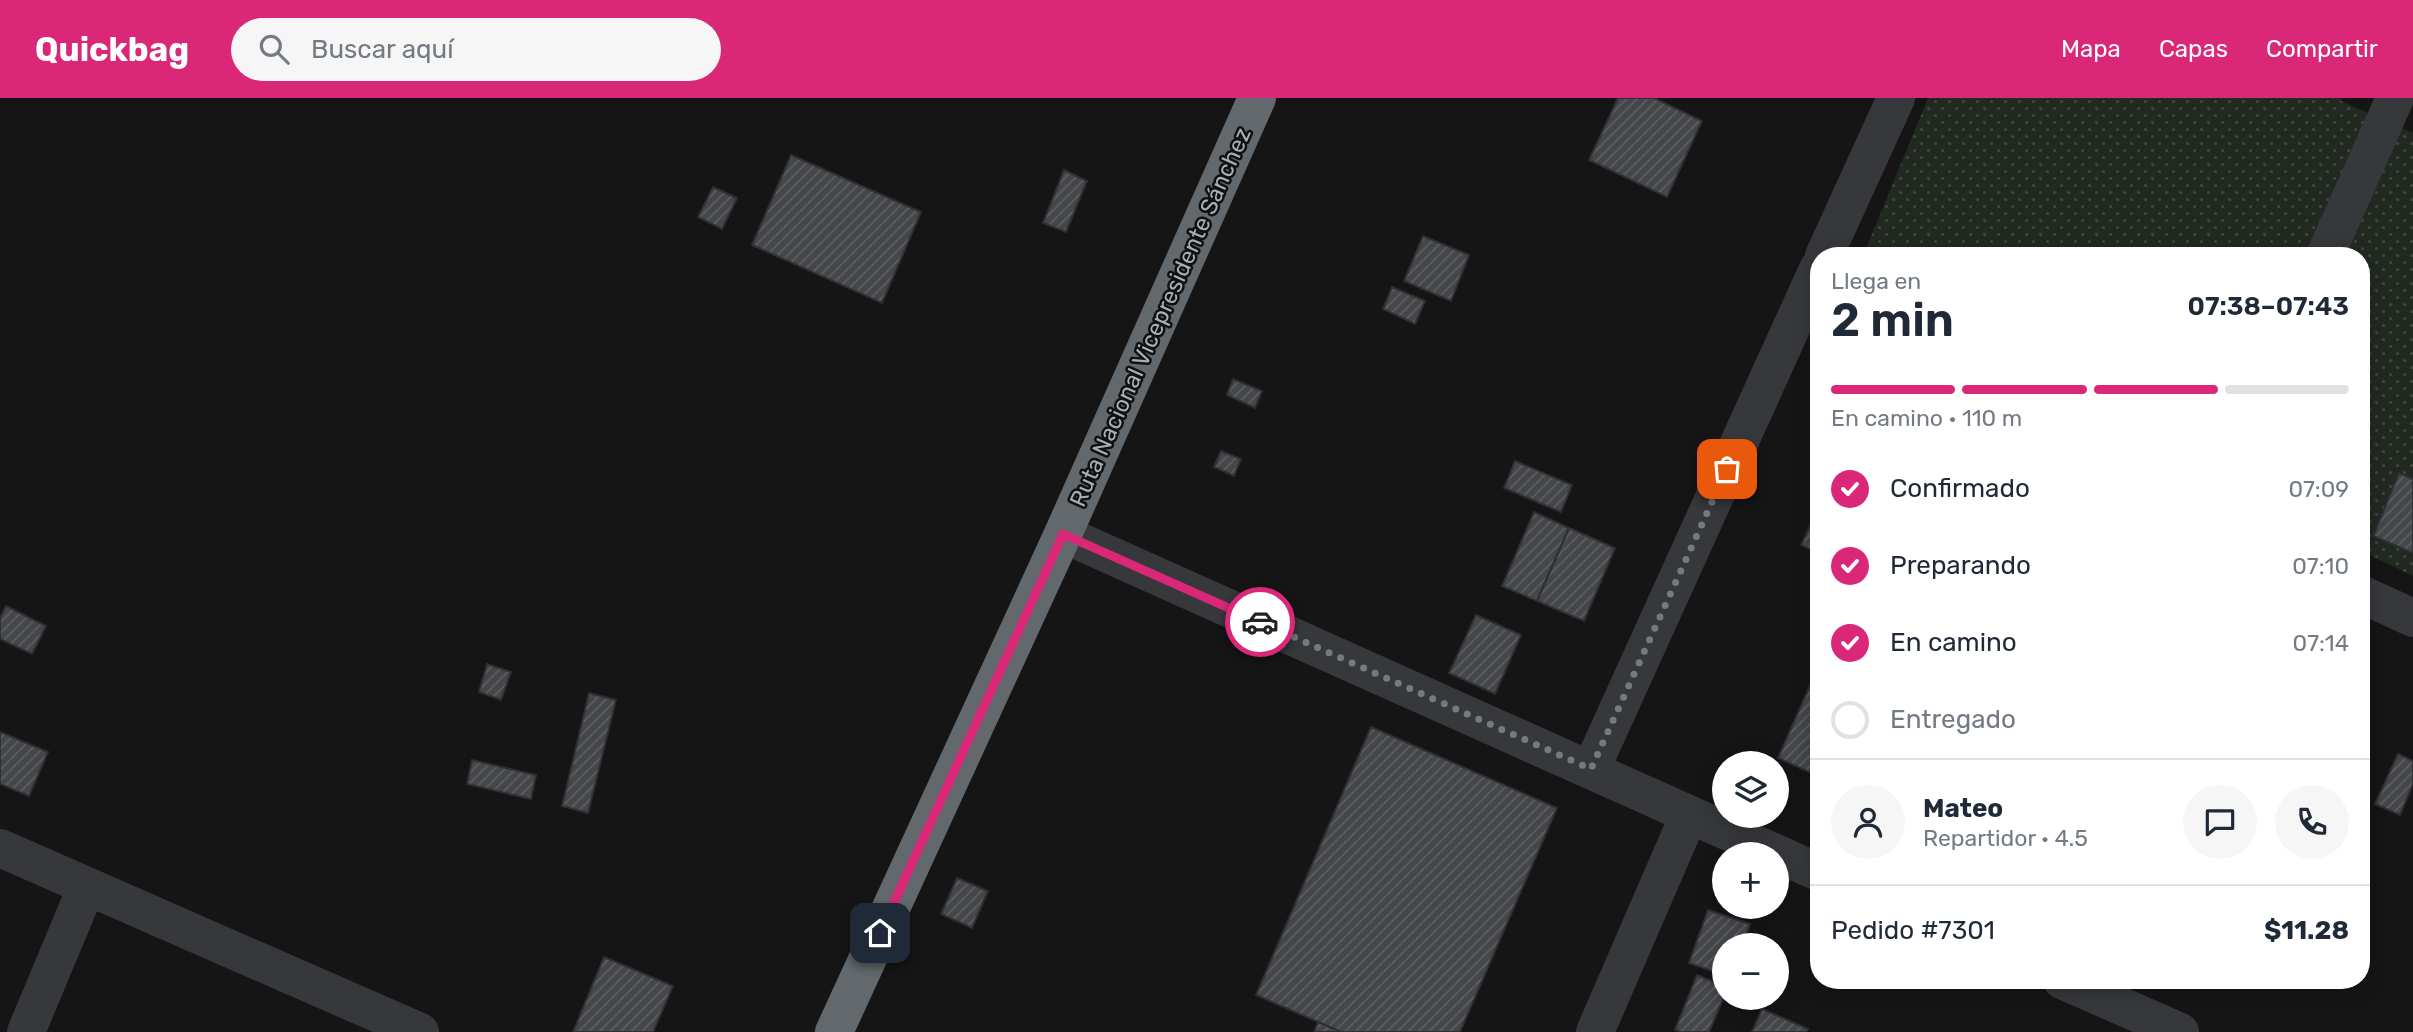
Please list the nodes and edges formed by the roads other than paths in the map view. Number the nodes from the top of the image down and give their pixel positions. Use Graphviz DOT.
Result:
graph roads {
  1 [pos="1257,98"];
  2 [pos="1896,98"];
  3 [pos="2395,98"];
  4 [pos="1828,247"];
  5 [pos="2329,247"];
  6 [pos="1810,287"];
  7 [pos="1063,534"];
  8 [pos="2370,598"];
  9 [pos="2413,618"];
  10 [pos="1591,769"];
  11 [pos="1689,815"];
  12 [pos="0,848"];
  13 [pos="1810,868"];
  14 [pos="87,886"];
  15 [pos="2083,989"];
  16 [pos="26,1032"];
  17 [pos="420,1032"];
  18 [pos="834,1032"];
  19 [pos="1595,1032"];
  20 [pos="2180,1032"];
  1 -- 7 [label="highway, Ruta Nacional Vicepresidente Sánchez"];
  2 -- 4 [label="street"];
  3 -- 5 [label="street"];
  6 -- 10 [label="street"];
  7 -- 10 [label="street"];
  7 -- 18 [label="highway, Ruta Nacional Vicepresidente Sánchez"];
  8 -- 9 [label="street"];
  10 -- 11 [label="street"];
  11 -- 13 [label="street"];
  11 -- 19 [label="street"];
  12 -- 14 [label="street"];
  14 -- 16 [label="street"];
  14 -- 17 [label="street"];
  15 -- 20 [label="street"];
}
